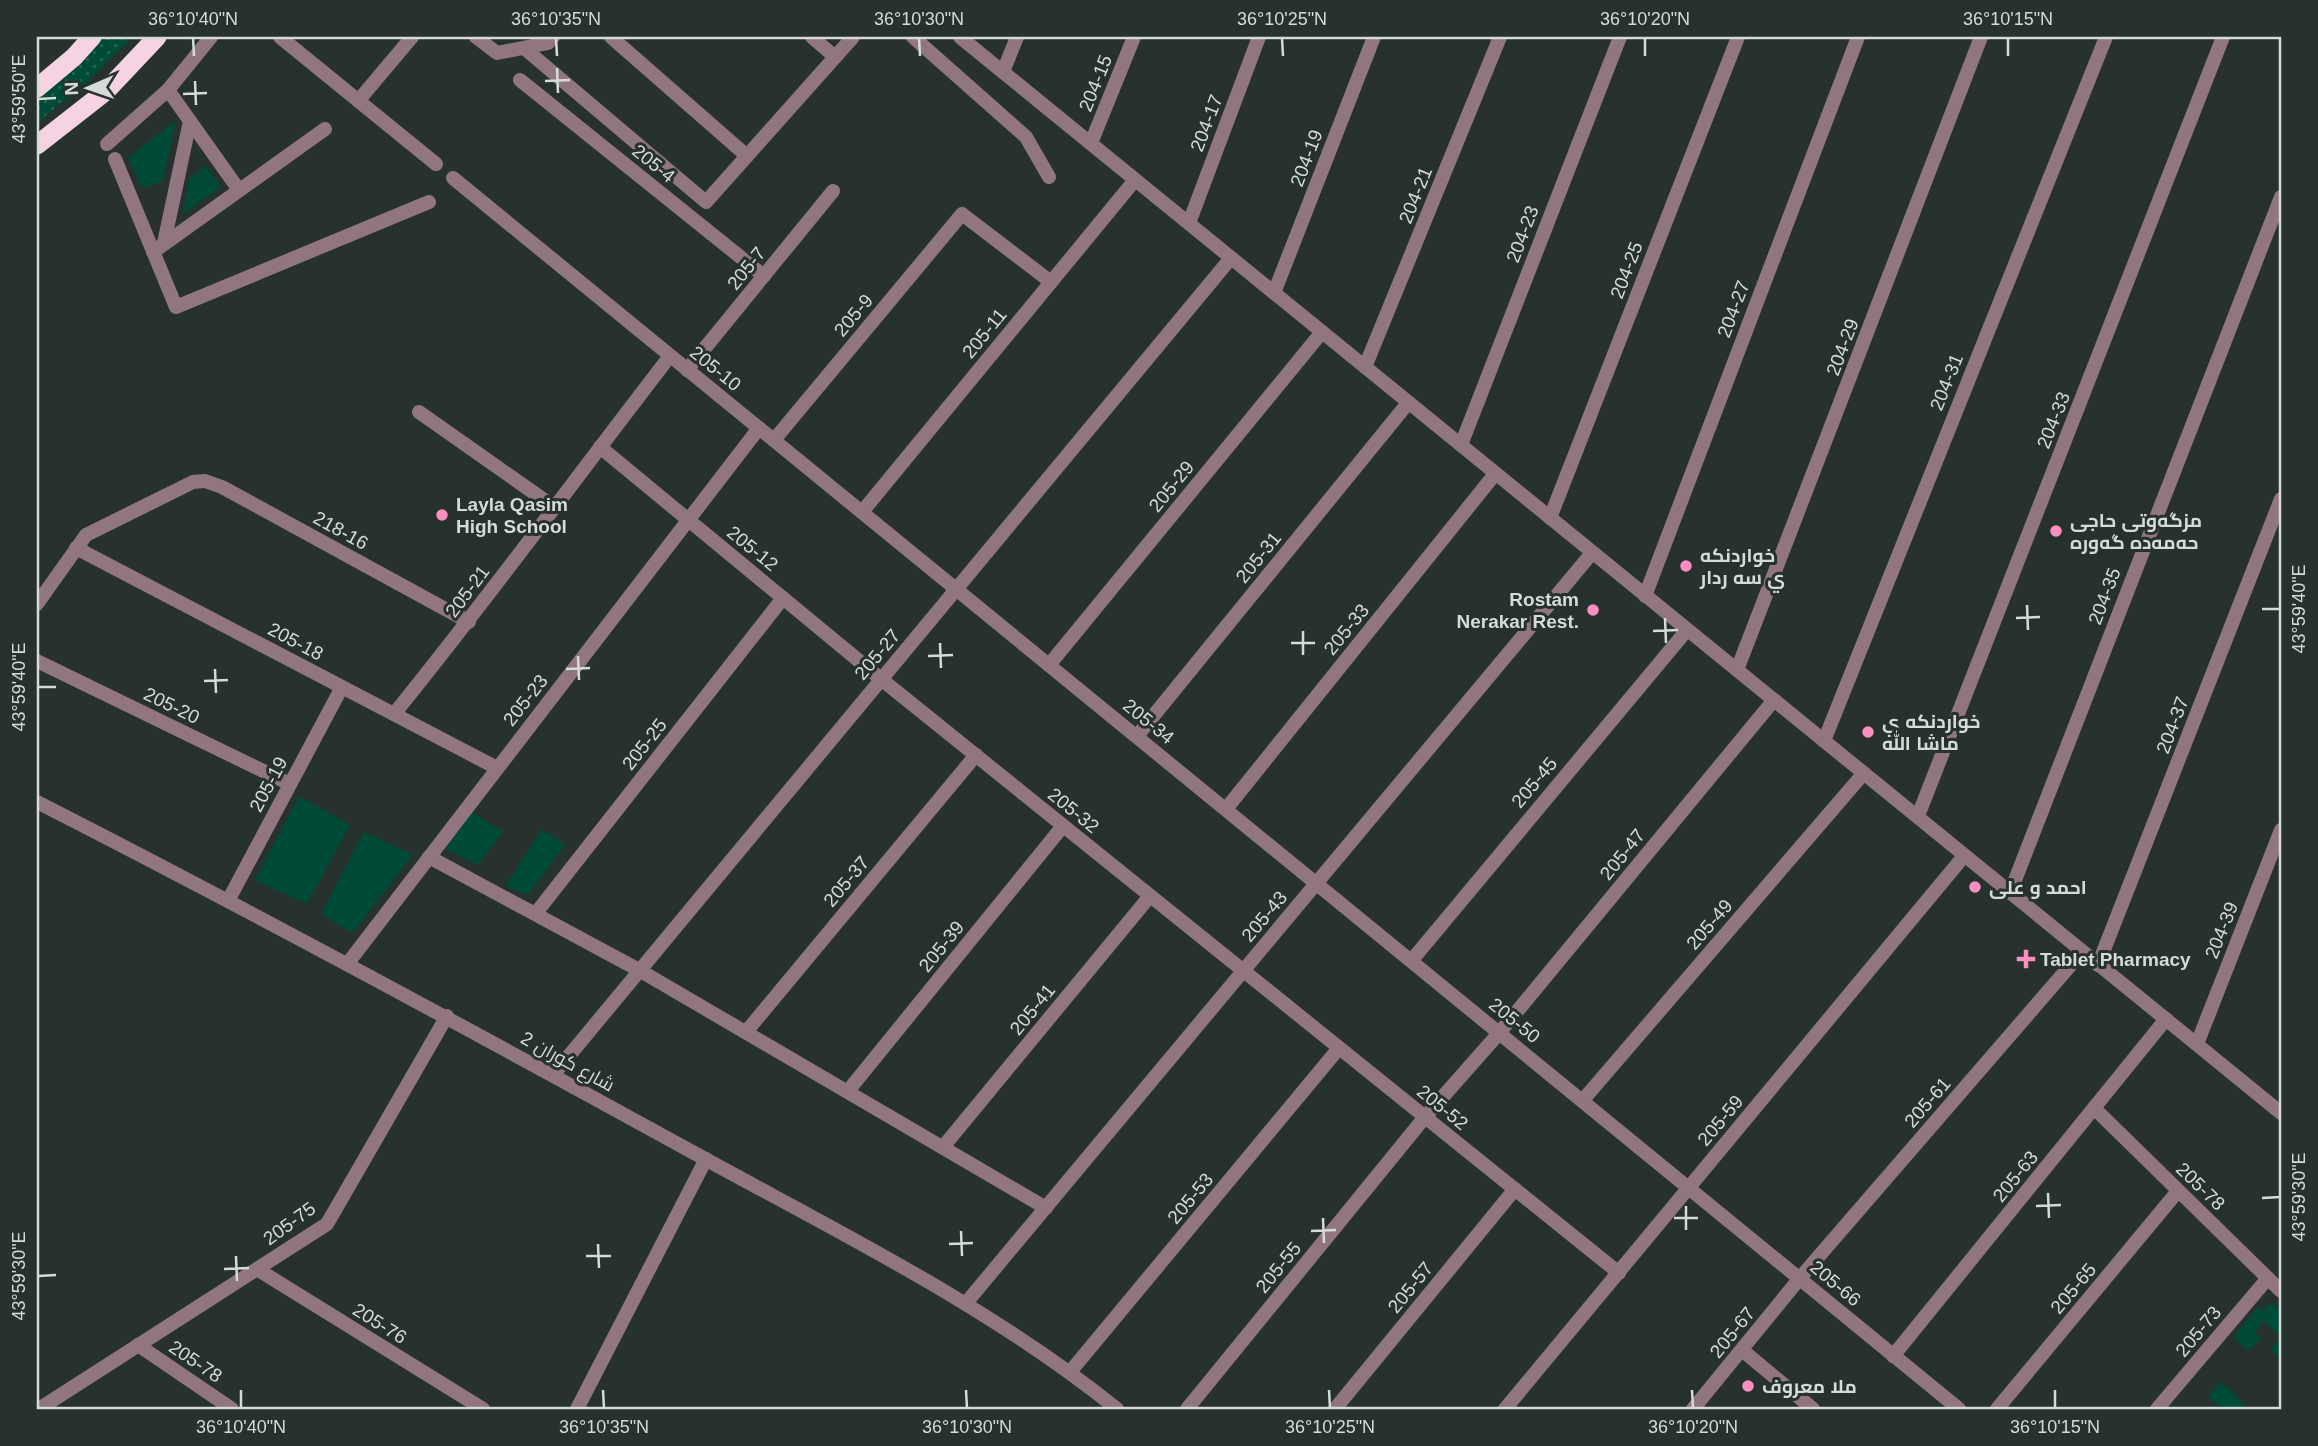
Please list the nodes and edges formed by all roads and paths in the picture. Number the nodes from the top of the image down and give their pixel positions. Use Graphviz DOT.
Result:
graph roads {
  1 [pos="92,37"];
  2 [pos="158,37"];
  3 [pos="211,37"];
  4 [pos="280,37"];
  5 [pos="412,37"];
  6 [pos="476,37"];
  7 [pos="554,37"];
  8 [pos="611,37"];
  9 [pos="812,37"];
  10 [pos="853,37"];
  11 [pos="913,37"];
  12 [pos="960,37"];
  13 [pos="1017,37"];
  14 [pos="1134,37"];
  15 [pos="1259,37"];
  16 [pos="1374,37"];
  17 [pos="1500,37"];
  18 [pos="1620,37"];
  19 [pos="1738,37"];
  20 [pos="1858,37"];
  21 [pos="1981,37"];
  22 [pos="2106,37"];
  23 [pos="2223,37"];
  24 [pos="524,48"];
  25 [pos="835,57"];
  26 [pos="1003,72"];
  27 [pos="520,80"];
  28 [pos="37,88"];
  29 [pos="168,90"];
  30 [pos="358,101"];
  31 [pos="190,121"];
  32 [pos="326,129"];
  33 [pos="1091,143"];
  34 [pos="107,144"];
  35 [pos="37,145"];
  36 [pos="747,156"];
  37 [pos="115,159"];
  38 [pos="436,164"];
  39 [pos="1049,177"];
  40 [pos="453,178"];
  41 [pos="1135,180"];
  42 [pos="239,190"];
  43 [pos="834,191"];
  44 [pos="2281,197"];
  45 [pos="429,202"];
  46 [pos="1189,223"];
  47 [pos="159,248"];
  48 [pos="1231,258"];
  49 [pos="764,276"];
  50 [pos="1051,282"];
  51 [pos="1274,293"];
  52 [pos="1322,332"];
  53 [pos="670,356"];
  54 [pos="1365,367"];
  55 [pos="687,370"];
  56 [pos="1408,402"];
  57 [pos="419,412"];
  58 [pos="759,428"];
  59 [pos="774,440"];
  60 [pos="1461,445"];
  61 [pos="600,447"];
  62 [pos="1496,474"];
  63 [pos="2281,499"];
  64 [pos="554,506"];
  65 [pos="862,512"];
  66 [pos="1550,518"];
  67 [pos="688,520"];
  68 [pos="76,548"];
  69 [pos="1592,553"];
  70 [pos="956,589"];
  71 [pos="1645,596"];
  72 [pos="783,598"];
  73 [pos="37,604"];
  74 [pos="469,622"];
  75 [pos="1687,630"];
  76 [pos="37,661"];
  77 [pos="1049,665"];
  78 [pos="1737,670"];
  79 [pos="881,678"];
  80 [pos="342,687"];
  81 [pos="1773,700"];
  82 [pos="394,714"];
  83 [pos="1137,736"];
  84 [pos="1824,741"];
  85 [pos="976,755"];
  86 [pos="497,768"];
  87 [pos="1864,773"];
  88 [pos="290,784"];
  89 [pos="37,802"];
  90 [pos="1226,809"];
  91 [pos="1918,816"];
  92 [pos="1063,825"];
  93 [pos="2281,830"];
  94 [pos="1964,856"];
  95 [pos="429,857"];
  96 [pos="1317,883"];
  97 [pos="2010,893"];
  98 [pos="1150,896"];
  99 [pos="229,899"];
  100 [pos="536,913"];
  101 [pos="2082,952"];
  102 [pos="1412,960"];
  103 [pos="348,963"];
  104 [pos="2098,965"];
  105 [pos="639,970"];
  106 [pos="1243,971"];
  107 [pos="447,1016"];
  108 [pos="2166,1019"];
  109 [pos="746,1032"];
  110 [pos="1500,1032"];
  111 [pos="2197,1044"];
  112 [pos="1339,1048"];
  113 [pos="553,1075"];
  114 [pos="848,1091"];
  115 [pos="1583,1100"];
  116 [pos="2094,1108"];
  117 [pos="2281,1114"];
  118 [pos="1425,1117"];
  119 [pos="943,1147"];
  120 [pos="706,1159"];
  121 [pos="1689,1187"];
  122 [pos="1515,1189"];
  123 [pos="2178,1191"];
  124 [pos="1046,1208"];
  125 [pos="257,1269"];
  126 [pos="1619,1273"];
  127 [pos="1800,1278"];
  128 [pos="2268,1278"];
  129 [pos="2281,1291"];
  130 [pos="966,1303"];
  131 [pos="138,1345"];
  132 [pos="1742,1350"];
  133 [pos="1893,1356"];
  134 [pos="1070,1372"];
  135 [pos="39,1409"];
  136 [pos="232,1409"];
  137 [pos="483,1409"];
  138 [pos="577,1409"];
  139 [pos="1116,1409"];
  140 [pos="1187,1409"];
  141 [pos="1335,1409"];
  142 [pos="1505,1409"];
  143 [pos="1693,1409"];
  144 [pos="1813,1409"];
  145 [pos="1959,1409"];
  146 [pos="1997,1409"];
  147 [pos="2157,1409"];
  1 -- 28 [label="highway"];
  2 -- 35 [label="highway"];
  3 -- 29 [label="street"];
  4 -- 30 [label="street"];
  5 -- 30 [label="street"];
  6 -- 24 [label="street"];
  7 -- 24 [label="street"];
  8 -- 36 [label="street"];
  9 -- 25 [label="street"];
  10 -- 25 [label="street"];
  11 -- 39 [label="street"];
  12 -- 26 [label="street"];
  13 -- 26 [label="street"];
  14 -- 33 [label="street, 204-15"];
  15 -- 46 [label="street, 204-17"];
  16 -- 51 [label="street, 204-19"];
  17 -- 54 [label="street, 204-21"];
  18 -- 60 [label="street, 204-23"];
  19 -- 66 [label="street, 204-25"];
  20 -- 71 [label="street, 204-27"];
  21 -- 78 [label="street, 204-29"];
  22 -- 84 [label="street, 204-31"];
  23 -- 91 [label="street, 204-33"];
  24 -- 36 [label="street"];
  25 -- 36 [label="street"];
  26 -- 33 [label="street"];
  27 -- 49 [label="street, 205-4"];
  29 -- 31 [label="street"];
  29 -- 34 [label="street"];
  30 -- 38 [label="street"];
  31 -- 42 [label="street"];
  31 -- 47 [label="street"];
  32 -- 42 [label="street"];
  33 -- 41 [label="street"];
  37 -- 47 [label="street"];
  40 -- 53 [label="street, 205-10"];
  41 -- 46 [label="street"];
  41 -- 50 [label="street, 205-11"];
  42 -- 47 [label="street"];
  43 -- 49 [label="street, 205-7"];
  44 -- 97 [label="street, 204-35"];
  45 -- 47 [label="street"];
  46 -- 48 [label="street"];
  48 -- 51 [label="street"];
  48 -- 70 [label="street, 205-27"];
  49 -- 55 [label="street, 205-7"];
  50 -- 59 [label="street, 205-9"];
  50 -- 65 [label="street, 205-11"];
  51 -- 52 [label="street"];
  52 -- 54 [label="street"];
  52 -- 77 [label="street, 205-29"];
  53 -- 55 [label="street, 205-10"];
  53 -- 61 [label="street, 205-21"];
  54 -- 56 [label="street"];
  55 -- 58 [label="street, 205-10"];
  56 -- 60 [label="street"];
  56 -- 83 [label="street, 205-31"];
  57 -- 64 [label="street"];
  58 -- 59 [label="street, 205-10"];
  58 -- 67 [label="street, 205-23"];
  59 -- 65 [label="street, 205-10"];
  60 -- 62 [label="street"];
  61 -- 64 [label="street, 205-21"];
  61 -- 67 [label="street, 205-12"];
  62 -- 66 [label="street"];
  62 -- 90 [label="street, 205-33"];
  63 -- 104 [label="street, 204-37"];
  64 -- 74 [label="street, 205-21"];
  65 -- 70 [label="street, 205-10"];
  66 -- 69 [label="street"];
  67 -- 72 [label="street, 205-12"];
  67 -- 86 [label="street, 205-23"];
  68 -- 73 [label="street"];
  68 -- 74 [label="street, 218-16"];
  68 -- 80 [label="street, 205-18"];
  69 -- 71 [label="street"];
  69 -- 96 [label="street, 205-43"];
  70 -- 77 [label="street, 205-34"];
  70 -- 79 [label="street, 205-27"];
  71 -- 75 [label="street"];
  72 -- 79 [label="street, 205-12"];
  72 -- 100 [label="street, 205-25"];
  74 -- 82 [label="street, 205-21"];
  75 -- 78 [label="street"];
  75 -- 102 [label="street, 205-45"];
  76 -- 88 [label="street, 205-20"];
  77 -- 83 [label="street, 205-34"];
  78 -- 81 [label="street"];
  79 -- 85 [label="street, 205-32"];
  79 -- 105 [label="street, 205-27"];
  80 -- 82 [label="street, 205-18"];
  80 -- 88 [label="street, 205-19"];
  81 -- 84 [label="street"];
  81 -- 110 [label="street, 205-47"];
  82 -- 86 [label="street, 205-18"];
  83 -- 90 [label="street, 205-34"];
  84 -- 87 [label="street"];
  85 -- 92 [label="street, 205-32"];
  85 -- 109 [label="street, 205-37"];
  86 -- 95 [label="street, 205-23"];
  87 -- 91 [label="street"];
  87 -- 115 [label="street, 205-49"];
  88 -- 99 [label="street, 205-19"];
  89 -- 99 [label="street, شارع كوران 2"];
  90 -- 96 [label="street, 205-34"];
  91 -- 94 [label="street"];
  92 -- 98 [label="street, 205-32"];
  92 -- 114 [label="street, 205-39"];
  93 -- 111 [label="street, 204-39"];
  94 -- 97 [label="street"];
  94 -- 121 [label="street, 205-59"];
  95 -- 100 [label="street"];
  95 -- 103 [label="street, 205-23"];
  96 -- 102 [label="street, 205-50"];
  96 -- 106 [label="street, 205-43"];
  97 -- 101 [label="street"];
  98 -- 106 [label="street, 205-32"];
  98 -- 119 [label="street, 205-41"];
  99 -- 103 [label="street, شارع كوران 2"];
  100 -- 105 [label="street"];
  101 -- 104 [label="street"];
  101 -- 127 [label="street, 205-61"];
  102 -- 110 [label="street, 205-50"];
  103 -- 107 [label="street, شارع كوران 2"];
  104 -- 108 [label="street"];
  105 -- 109 [label="street"];
  105 -- 113 [label="street, 205-27"];
  106 -- 112 [label="street, 205-52"];
  106 -- 124 [label="street, 205-43"];
  107 -- 113 [label="street, شارع كوران 2"];
  107 -- 125 [label="street, 205-75"];
  108 -- 111 [label="street"];
  108 -- 116 [label="street, 205-63"];
  109 -- 114 [label="street"];
  110 -- 115 [label="street, 205-50"];
  110 -- 118 [label="street, 205-47"];
  111 -- 117 [label="street"];
  112 -- 118 [label="street, 205-52"];
  112 -- 134 [label="street, 205-53"];
  113 -- 120 [label="street, شارع كوران 2"];
  114 -- 119 [label="street"];
  115 -- 121 [label="street, 205-50"];
  116 -- 123 [label="street, 205-78"];
  116 -- 133 [label="street, 205-63"];
  118 -- 122 [label="street, 205-52"];
  118 -- 140 [label="street, 205-55"];
  119 -- 124 [label="street"];
  120 -- 130 [label="street, شارع كوران 2"];
  120 -- 138 [label="street"];
  121 -- 126 [label="street, 205-59"];
  121 -- 127 [label="street, 205-66"];
  122 -- 126 [label="street, 205-52"];
  122 -- 141 [label="street, 205-57"];
  123 -- 128 [label="street, 205-78"];
  123 -- 146 [label="street, 205-65"];
  124 -- 130 [label="street, 205-43"];
  125 -- 131 [label="street, 205-75"];
  125 -- 137 [label="street, 205-76"];
  126 -- 142 [label="street, 205-59"];
  127 -- 132 [label="street, 205-67"];
  127 -- 133 [label="street, 205-66"];
  128 -- 129 [label="street, 205-78"];
  128 -- 147 [label="street, 205-73"];
  130 -- 134 [label="street, شارع كوران 2"];
  131 -- 135 [label="street, 205-75"];
  131 -- 136 [label="street, 205-78"];
  132 -- 143 [label="street, 205-67"];
  132 -- 144 [label="street"];
  133 -- 145 [label="street, 205-66"];
  134 -- 139 [label="street, شارع كوران 2"];
}
